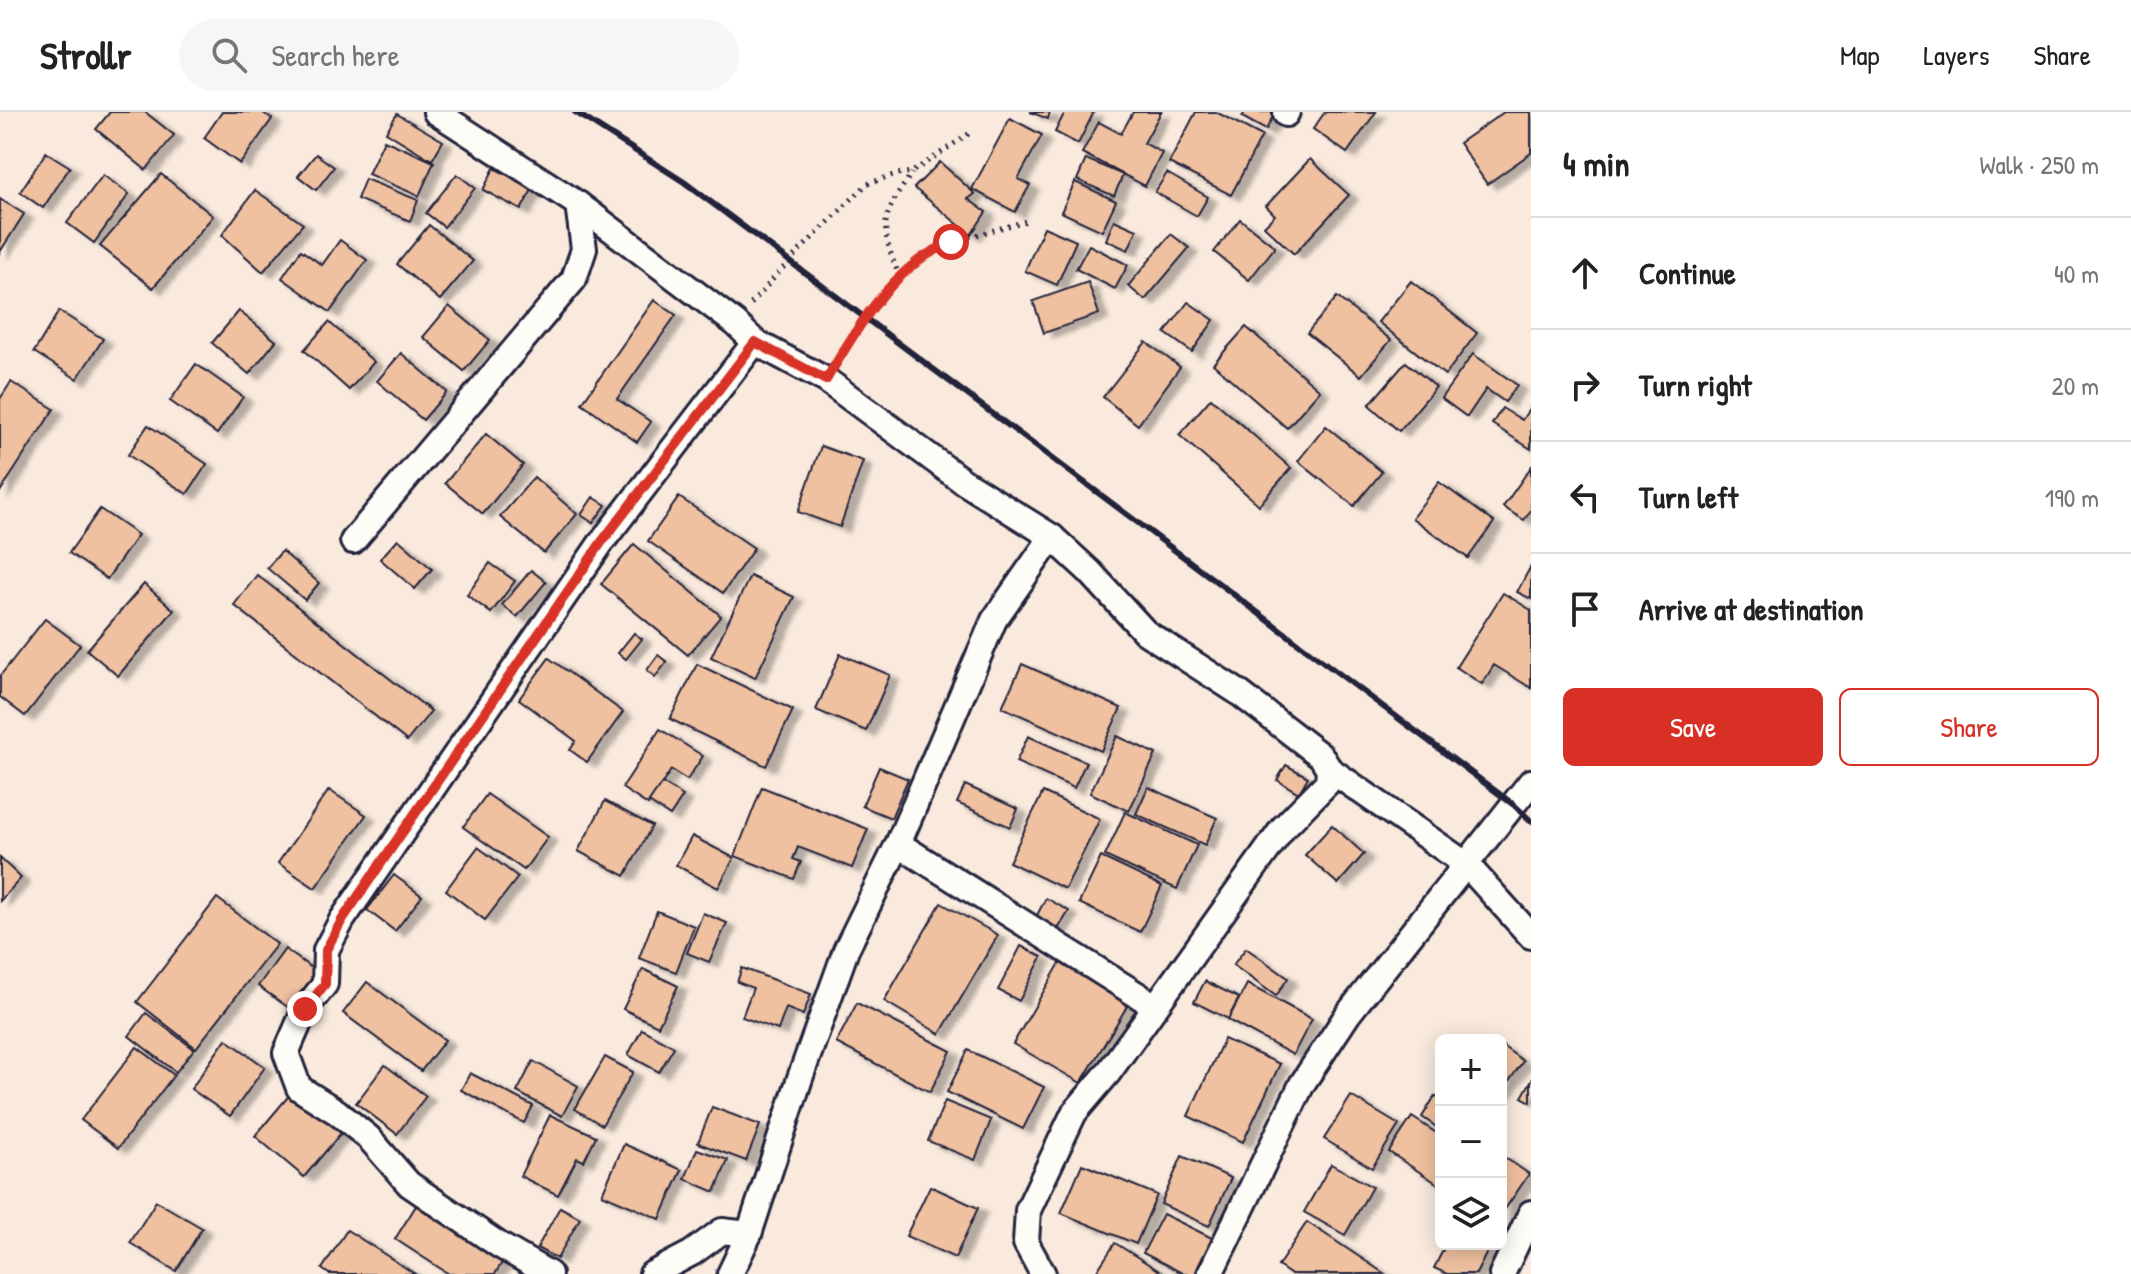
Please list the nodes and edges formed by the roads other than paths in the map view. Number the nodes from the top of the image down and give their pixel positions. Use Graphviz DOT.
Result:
graph roads {
  1 [pos="436,112"];
  2 [pos="578,204"];
  3 [pos="755,342"];
  4 [pos="1052,537"];
  5 [pos="353,541"];
  6 [pos="1329,769"];
  7 [pos="1531,782"];
  8 [pos="898,844"];
  9 [pos="1467,865"];
  10 [pos="1531,936"];
  11 [pos="1155,1006"];
  12 [pos="1531,1213"];
  13 [pos="749,1234"];
  14 [pos="549,1274"];
  15 [pos="652,1274"];
  16 [pos="730,1274"];
  17 [pos="1043,1274"];
  18 [pos="1210,1274"];
  19 [pos="1502,1274"];
  1 -- 2 [label="street"];
  2 -- 3 [label="street"];
  2 -- 5 [label="street"];
  3 -- 4 [label="street"];
  3 -- 14 [label="street"];
  4 -- 6 [label="street"];
  4 -- 8 [label="street"];
  6 -- 9 [label="street"];
  6 -- 11 [label="street"];
  7 -- 9 [label="street"];
  8 -- 11 [label="street"];
  8 -- 13 [label="street"];
  9 -- 10 [label="street"];
  9 -- 18 [label="street"];
  11 -- 17 [label="street"];
  12 -- 19 [label="street"];
  13 -- 15 [label="street"];
  13 -- 16 [label="street"];
}
